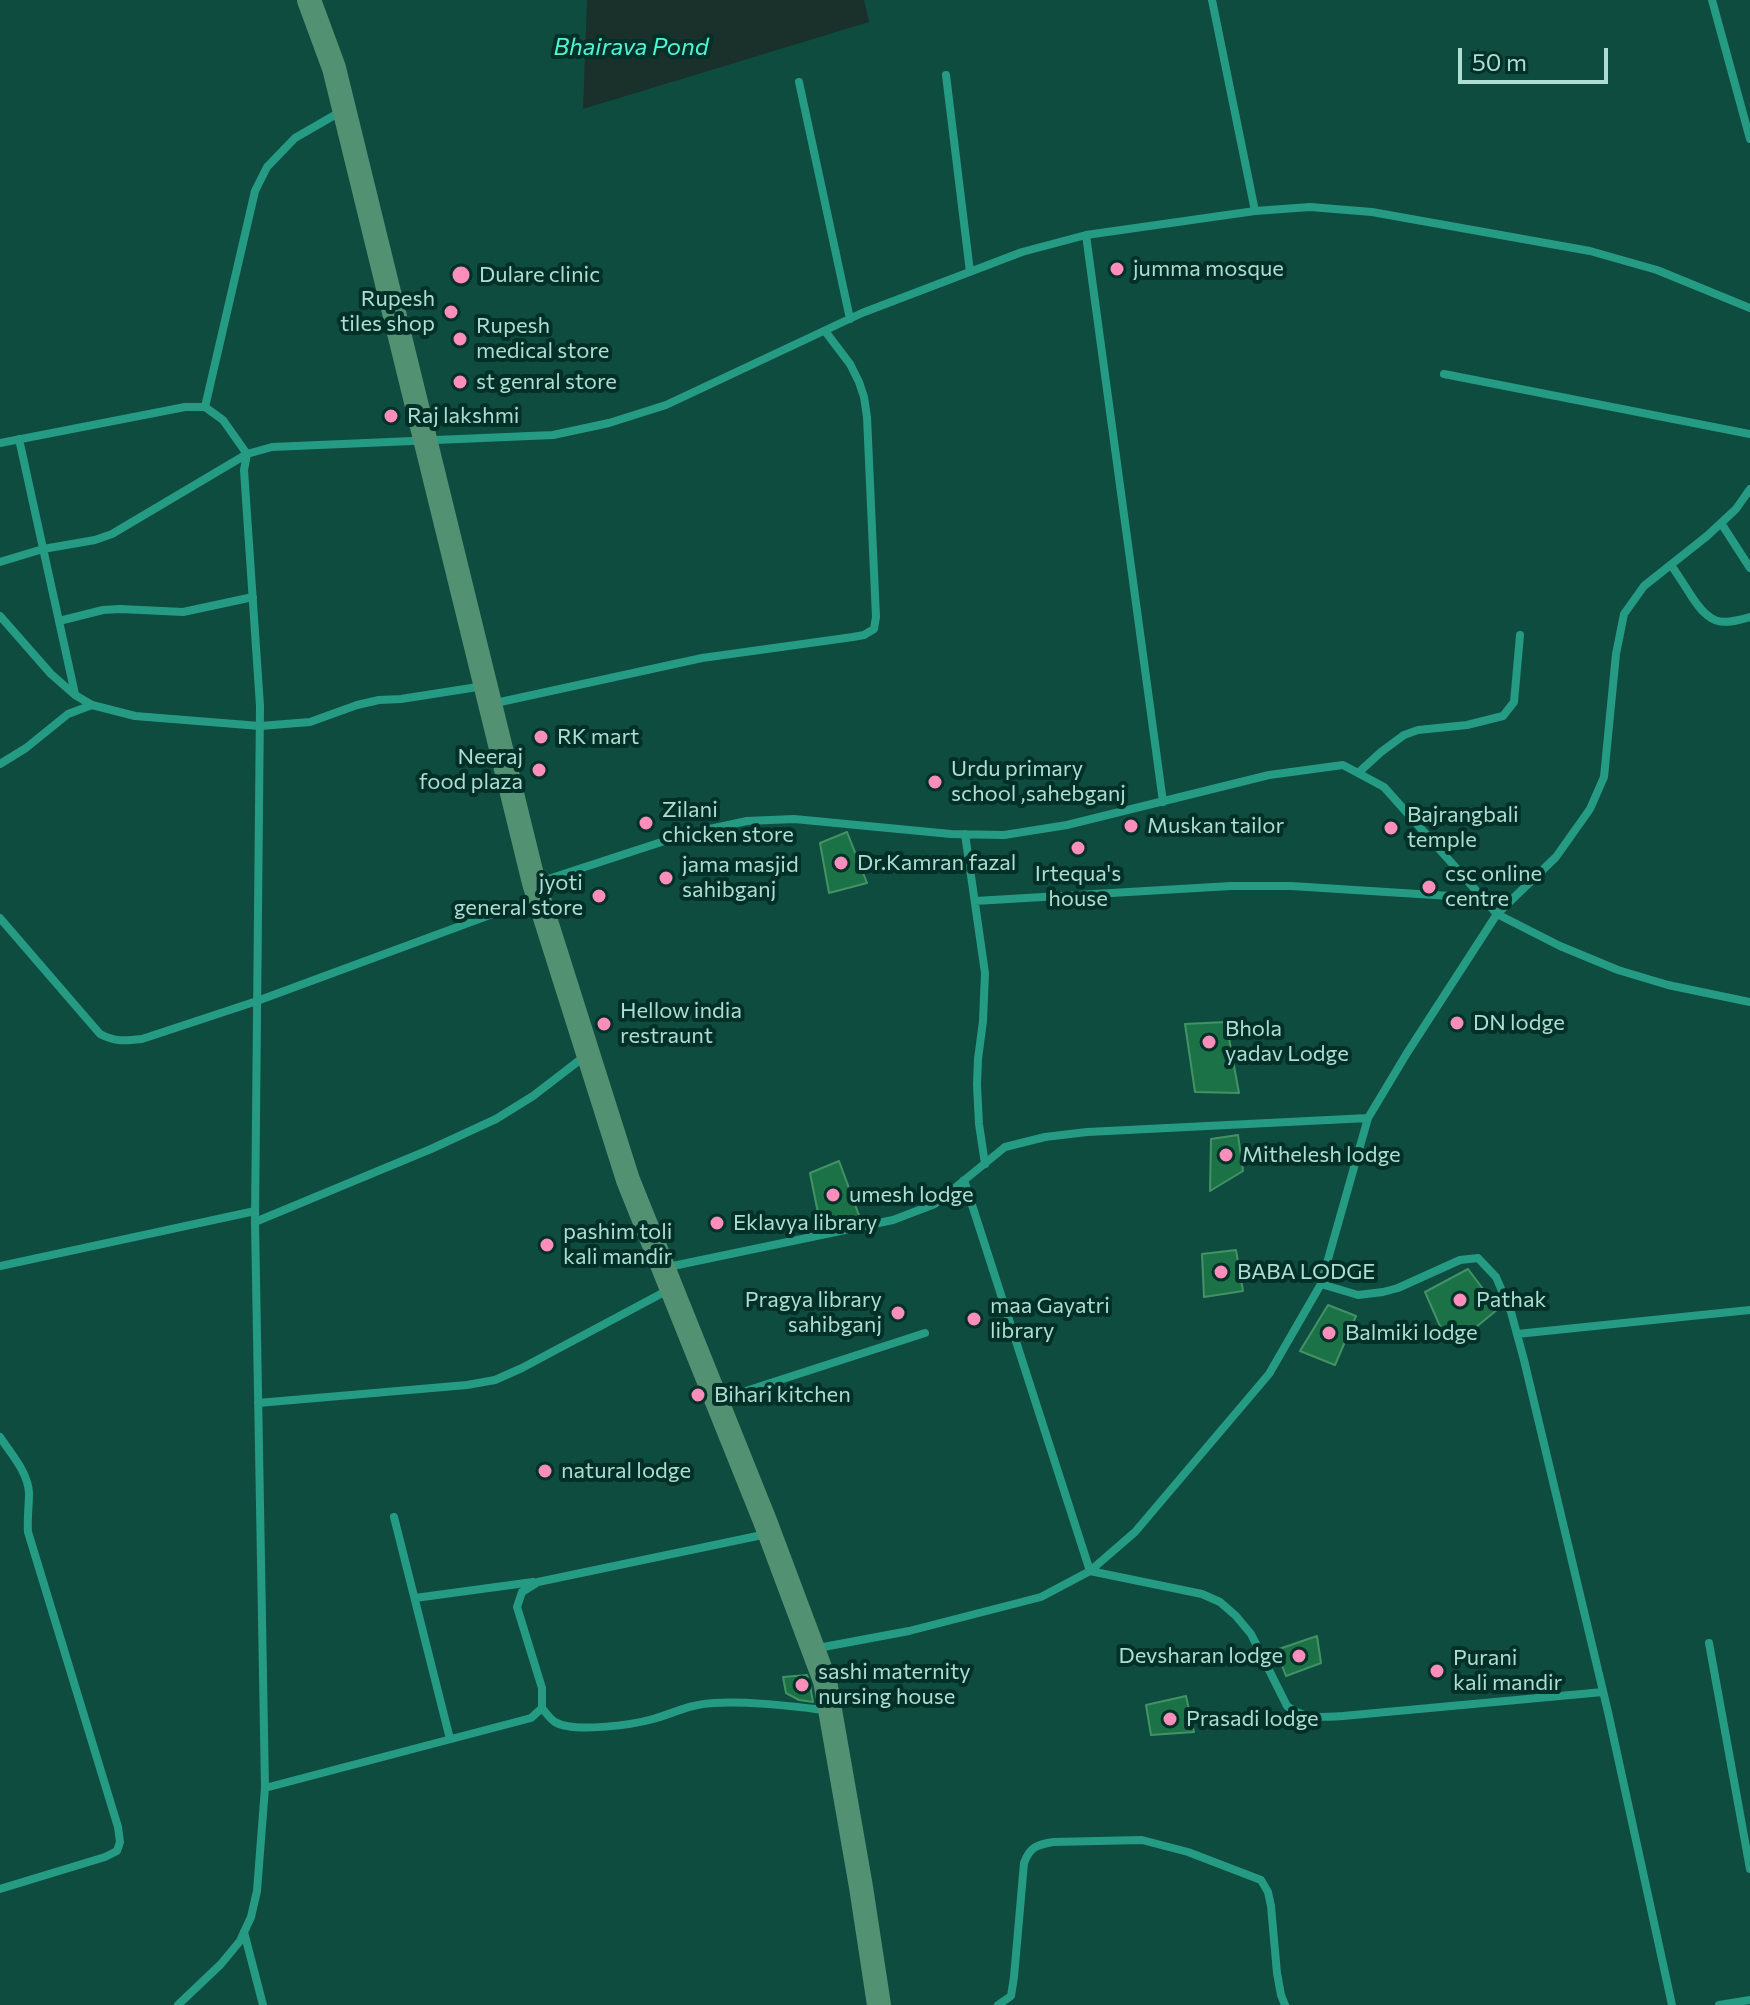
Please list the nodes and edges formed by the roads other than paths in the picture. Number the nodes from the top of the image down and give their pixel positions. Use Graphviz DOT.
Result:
graph roads {
  1 [pos="309,0"];
  2 [pos="1212,0"];
  3 [pos="1712,0"];
  4 [pos="946,75"];
  5 [pos="799,82"];
  6 [pos="345,110"];
  7 [pos="1750,139"];
  8 [pos="1255,211"];
  9 [pos="1086,235"];
  10 [pos="970,272"];
  11 [pos="1750,308"];
  12 [pos="850,319"];
  13 [pos="825,331"];
  14 [pos="1444,374"];
  15 [pos="205,407"];
  16 [pos="1750,434"];
  17 [pos="19,439"];
  18 [pos="426,440"];
  19 [pos="0,443"];
  20 [pos="247,454"];
  21 [pos="1750,489"];
  22 [pos="1747,502"];
  23 [pos="1721,523"];
  24 [pos="43,549"];
  25 [pos="0,562"];
  26 [pos="1671,565"];
  27 [pos="1750,568"];
  28 [pos="253,597"];
  29 [pos="0,616"];
  30 [pos="1750,617"];
  31 [pos="59,621"];
  32 [pos="1520,635"];
  33 [pos="75,695"];
  34 [pos="488,695"];
  35 [pos="92,705"];
  36 [pos="260,726"];
  37 [pos="0,764"];
  38 [pos="1358,773"];
  39 [pos="1163,802"];
  40 [pos="965,834"];
  41 [pos="536,890"];
  42 [pos="1482,898"];
  43 [pos="975,901"];
  44 [pos="1497,914"];
  45 [pos="0,918"];
  46 [pos="257,1001"];
  47 [pos="1750,1002"];
  48 [pos="587,1055"];
  49 [pos="1368,1118"];
  50 [pos="985,1164"];
  51 [pos="964,1180"];
  52 [pos="255,1211"];
  53 [pos="255,1222"];
  54 [pos="0,1266"];
  55 [pos="667,1278"];
  56 [pos="1321,1284"];
  57 [pos="1750,1310"];
  58 [pos="925,1333"];
  59 [pos="1517,1334"];
  60 [pos="716,1400"];
  61 [pos="258,1403"];
  62 [pos="0,1437"];
  63 [pos="394,1517"];
  64 [pos="769,1533"];
  65 [pos="1090,1571"];
  66 [pos="538,1582"];
  67 [pos="415,1598"];
  68 [pos="1709,1643"];
  69 [pos="813,1649"];
  70 [pos="1603,1692"];
  71 [pos="542,1708"];
  72 [pos="830,1710"];
  73 [pos="450,1739"];
  74 [pos="265,1788"];
  75 [pos="1750,1869"];
  76 [pos="0,1889"];
  77 [pos="244,1932"];
  78 [pos="1750,2000"];
  79 [pos="178,2005"];
  80 [pos="263,2005"];
  81 [pos="879,2005"];
  82 [pos="998,2005"];
  83 [pos="1285,2005"];
  84 [pos="1672,2005"];
  85 [pos="1719,2005"];
  1 -- 6 [label="main road"];
  2 -- 8 [label="street"];
  3 -- 7 [label="street"];
  4 -- 10 [label="street"];
  5 -- 12 [label="street"];
  6 -- 15 [label="street"];
  6 -- 18 [label="main road"];
  8 -- 9 [label="street"];
  8 -- 11 [label="street"];
  9 -- 10 [label="street"];
  9 -- 39 [label="street"];
  10 -- 12 [label="street"];
  12 -- 13 [label="street"];
  13 -- 18 [label="street"];
  13 -- 34 [label="street"];
  14 -- 16 [label="street"];
  15 -- 17 [label="street"];
  15 -- 20 [label="street"];
  17 -- 19 [label="street"];
  17 -- 24 [label="street"];
  18 -- 20 [label="street"];
  18 -- 34 [label="main road"];
  20 -- 24 [label="street"];
  20 -- 28 [label="street"];
  21 -- 22 [label="street"];
  22 -- 23 [label="street"];
  23 -- 26 [label="street"];
  23 -- 27 [label="street"];
  24 -- 25 [label="street"];
  24 -- 31 [label="street"];
  26 -- 30 [label="street"];
  26 -- 44 [label="street"];
  28 -- 31 [label="street"];
  28 -- 36 [label="street"];
  29 -- 33 [label="street"];
  31 -- 33 [label="street"];
  32 -- 38 [label="street"];
  33 -- 35 [label="street"];
  34 -- 36 [label="street"];
  34 -- 41 [label="main road"];
  35 -- 36 [label="street"];
  35 -- 37 [label="street"];
  36 -- 46 [label="street"];
  38 -- 39 [label="street"];
  38 -- 42 [label="street"];
  39 -- 40 [label="street"];
  40 -- 41 [label="street"];
  40 -- 43 [label="street"];
  41 -- 46 [label="street"];
  41 -- 48 [label="main road"];
  42 -- 43 [label="street"];
  42 -- 44 [label="street"];
  43 -- 50 [label="street"];
  44 -- 47 [label="street"];
  44 -- 49 [label="street"];
  45 -- 46 [label="street"];
  46 -- 52 [label="street"];
  48 -- 53 [label="street"];
  48 -- 55 [label="main road"];
  49 -- 50 [label="street"];
  49 -- 56 [label="street"];
  50 -- 51 [label="street"];
  51 -- 55 [label="street"];
  51 -- 65 [label="street"];
  52 -- 53 [label="street"];
  52 -- 54 [label="street"];
  53 -- 61 [label="street"];
  55 -- 60 [label="main road"];
  55 -- 61 [label="street"];
  56 -- 59 [label="street"];
  56 -- 65 [label="street"];
  57 -- 59 [label="street"];
  58 -- 60 [label="street"];
  59 -- 70 [label="street"];
  60 -- 64 [label="main road"];
  61 -- 74 [label="street"];
  62 -- 76 [label="street"];
  63 -- 67 [label="street"];
  64 -- 66 [label="street"];
  64 -- 69 [label="main road"];
  65 -- 69 [label="street"];
  65 -- 70 [label="street"];
  66 -- 67 [label="street"];
  66 -- 71 [label="street"];
  67 -- 73 [label="street"];
  68 -- 75 [label="street"];
  69 -- 72 [label="main road"];
  70 -- 84 [label="street"];
  71 -- 72 [label="street"];
  71 -- 73 [label="street"];
  72 -- 81 [label="main road"];
  73 -- 74 [label="street"];
  74 -- 77 [label="street"];
  77 -- 79 [label="street"];
  77 -- 80 [label="street"];
  78 -- 85 [label="street"];
  82 -- 83 [label="street"];
}
